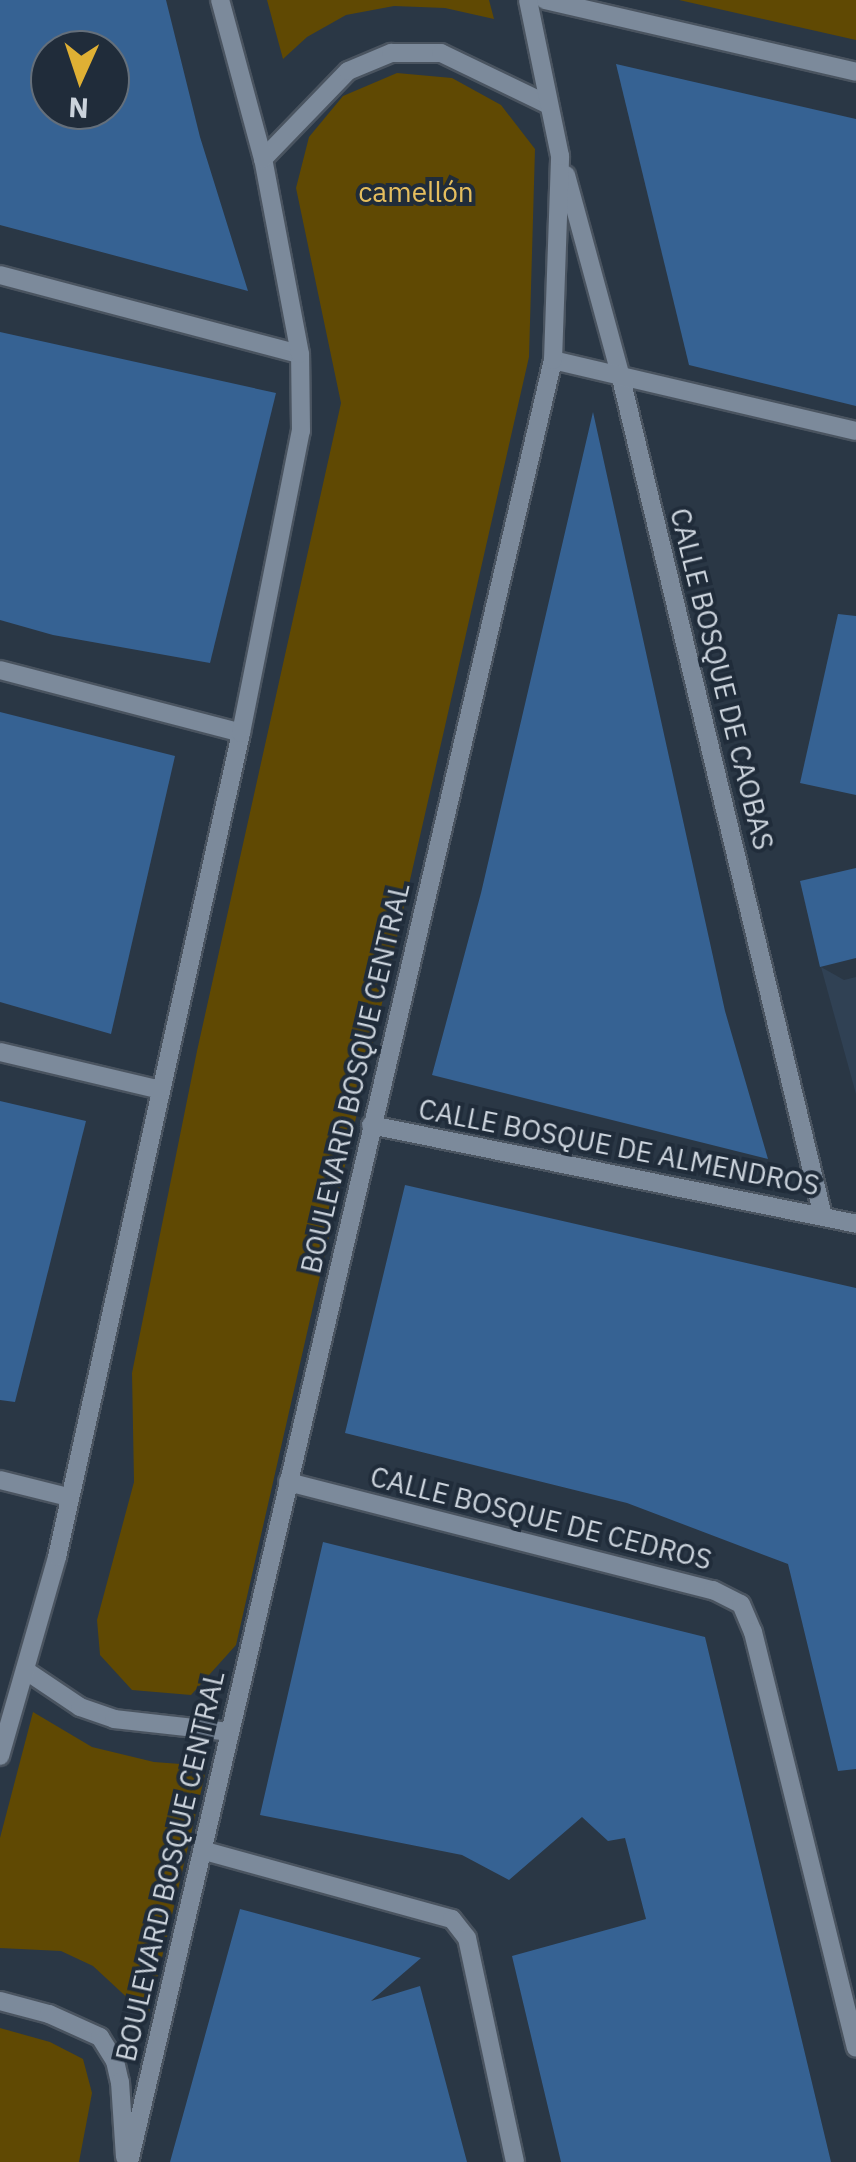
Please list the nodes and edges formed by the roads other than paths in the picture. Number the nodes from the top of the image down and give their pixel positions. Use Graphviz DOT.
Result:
graph roads {
  1 [pos="220,0"];
  2 [pos="528,0"];
  3 [pos="545,0"];
  4 [pos="856,72"];
  5 [pos="549,105"];
  6 [pos="560,156"];
  7 [pos="263,159"];
  8 [pos="0,274"];
  9 [pos="300,354"];
  10 [pos="553,360"];
  11 [pos="620,374"];
  12 [pos="856,431"];
  13 [pos="0,670"];
  14 [pos="241,733"];
  15 [pos="0,1052"];
  16 [pos="161,1090"];
  17 [pos="371,1125"];
  18 [pos="822,1216"];
  19 [pos="856,1224"];
  20 [pos="0,1480"];
  21 [pos="288,1482"];
  22 [pos="68,1497"];
  23 [pos="25,1670"];
  24 [pos="229,1732"];
  25 [pos="0,1756"];
  26 [pos="204,1851"];
  27 [pos="0,2001"];
  28 [pos="856,2047"];
  29 [pos="127,2162"];
  30 [pos="515,2162"];
  1 -- 7 [label="street"];
  2 -- 5 [label="street, BOULEVARD BOSQUE CENTRAL"];
  3 -- 4 [label="street"];
  5 -- 6 [label="street, BOULEVARD BOSQUE CENTRAL"];
  5 -- 7 [label="street"];
  6 -- 10 [label="street, BOULEVARD BOSQUE CENTRAL"];
  6 -- 11 [label="street, CALLE BOSQUE DE CAOBAS"];
  7 -- 9 [label="street"];
  8 -- 9 [label="street"];
  9 -- 14 [label="street"];
  10 -- 11 [label="street"];
  10 -- 17 [label="street, BOULEVARD BOSQUE CENTRAL"];
  11 -- 12 [label="street"];
  11 -- 18 [label="street, CALLE BOSQUE DE CAOBAS"];
  13 -- 14 [label="street"];
  14 -- 16 [label="street"];
  15 -- 16 [label="street"];
  16 -- 22 [label="street"];
  17 -- 18 [label="street, CALLE BOSQUE DE ALMENDROS"];
  17 -- 21 [label="street, BOULEVARD BOSQUE CENTRAL"];
  18 -- 19 [label="street, CALLE BOSQUE DE ALMENDROS"];
  20 -- 22 [label="street"];
  21 -- 24 [label="street, BOULEVARD BOSQUE CENTRAL"];
  21 -- 28 [label="street, CALLE BOSQUE DE CEDROS"];
  22 -- 23 [label="street"];
  23 -- 24 [label="street"];
  23 -- 25 [label="street"];
  24 -- 26 [label="street, BOULEVARD BOSQUE CENTRAL"];
  26 -- 29 [label="street, BOULEVARD BOSQUE CENTRAL"];
  26 -- 30 [label="street"];
  27 -- 29 [label="street"];
}
